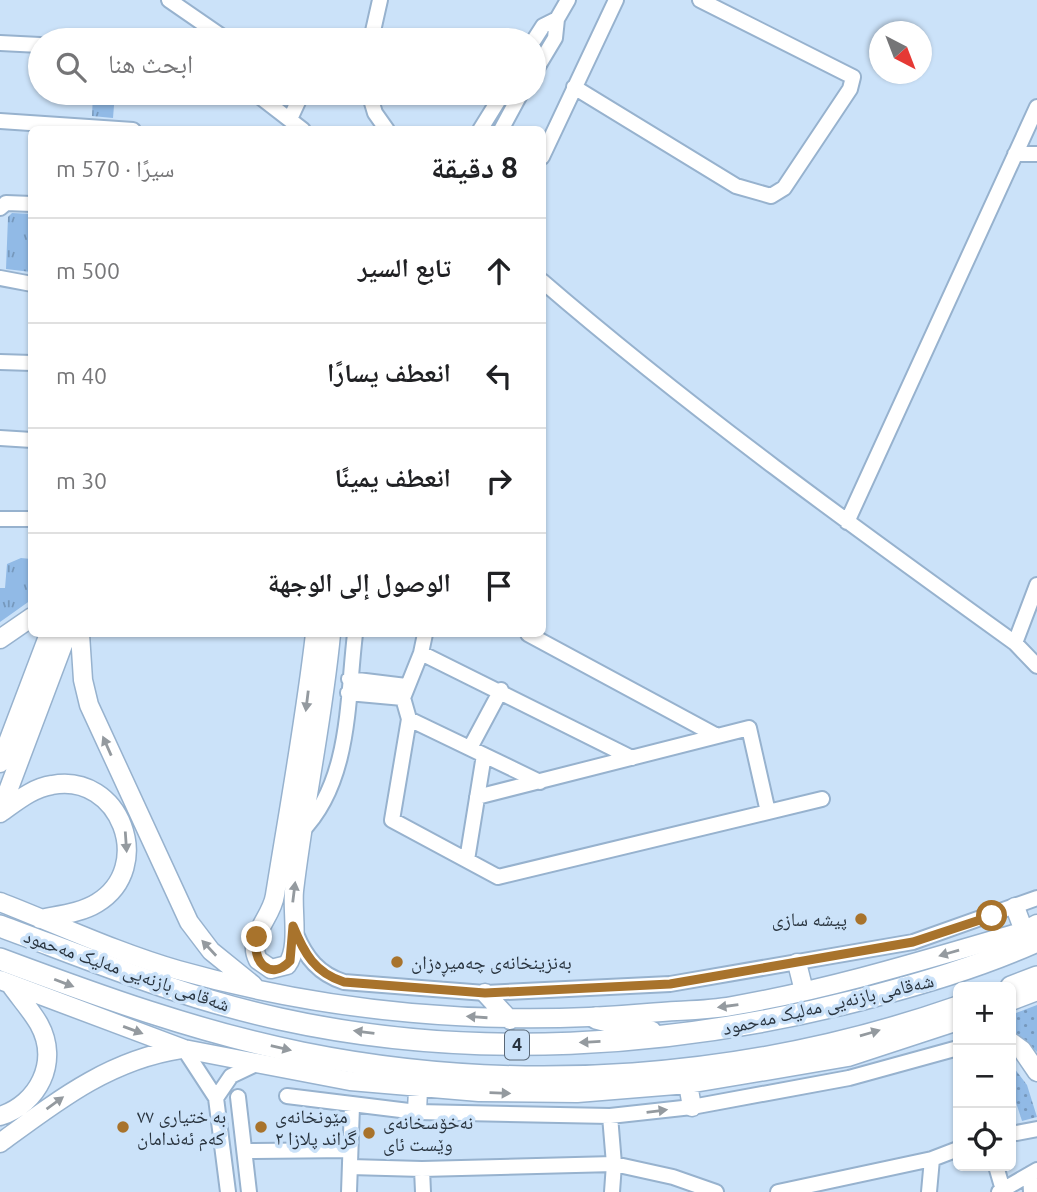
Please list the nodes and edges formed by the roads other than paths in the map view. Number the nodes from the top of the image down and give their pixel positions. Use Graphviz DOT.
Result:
graph roads {
  1 [pos="169,0"];
  2 [pos="380,0"];
  3 [pos="568,0"];
  4 [pos="616,0"];
  5 [pos="700,0"];
  6 [pos="557,19"];
  7 [pos="210,28"];
  8 [pos="374,28"];
  9 [pos="542,28"];
  10 [pos="0,43"];
  11 [pos="28,44"];
  12 [pos="546,53"];
  13 [pos="574,87"];
  14 [pos="271,105"];
  15 [pos="296,105"];
  16 [pos="372,105"];
  17 [pos="496,105"];
  18 [pos="515,105"];
  19 [pos="1037,107"];
  20 [pos="290,119"];
  21 [pos="0,121"];
  22 [pos="74,126"];
  23 [pos="298,126"];
  24 [pos="384,126"];
  25 [pos="482,126"];
  26 [pos="503,126"];
  27 [pos="546,148"];
  28 [pos="1015,154"];
  29 [pos="1037,154"];
  30 [pos="28,204"];
  31 [pos="0,208"];
  32 [pos="0,278"];
  33 [pos="28,283"];
  34 [pos="546,284"];
  35 [pos="0,362"];
  36 [pos="28,363"];
  37 [pos="0,438"];
  38 [pos="28,440"];
  39 [pos="0,519"];
  40 [pos="28,519"];
  41 [pos="847,522"];
  42 [pos="1037,585"];
  43 [pos="28,620"];
  44 [pos="48,637"];
  45 [pos="66,637"];
  46 [pos="80,637"];
  47 [pos="315,637"];
  48 [pos="331,637"];
  49 [pos="355,637"];
  50 [pos="424,637"];
  51 [pos="534,637"];
  52 [pos="0,639"];
  53 [pos="1015,643"];
  54 [pos="421,653"];
  55 [pos="1037,666"];
  56 [pos="348,686"];
  57 [pos="501,690"];
  58 [pos="404,692"];
  59 [pos="410,719"];
  60 [pos="717,736"];
  61 [pos="470,748"];
  62 [pos="484,755"];
  63 [pos="632,758"];
  64 [pos="0,763"];
  65 [pos="540,782"];
  66 [pos="477,797"];
  67 [pos="822,799"];
  68 [pos="768,812"];
  69 [pos="0,813"];
  70 [pos="301,832"];
  71 [pos="467,860"];
  72 [pos="1037,898"];
  73 [pos="3,903"];
  74 [pos="1015,907"];
  75 [pos="40,919"];
  76 [pos="0,926"];
  77 [pos="293,926"];
  78 [pos="1033,932"];
  79 [pos="0,959"];
  80 [pos="797,964"];
  81 [pos="1037,977"];
  82 [pos="5,982"];
  83 [pos="1016,986"];
  84 [pos="804,990"];
  85 [pos="261,991"];
  86 [pos="1037,991"];
  87 [pos="485,993"];
  88 [pos="1016,1000"];
  89 [pos="953,1008"];
  90 [pos="596,1018"];
  91 [pos="510,1020"];
  92 [pos="953,1023"];
  93 [pos="953,1032"];
  94 [pos="667,1036"];
  95 [pos="920,1036"];
  96 [pos="1015,1045"];
  97 [pos="184,1049"];
  98 [pos="812,1049"];
  99 [pos="953,1049"];
  100 [pos="848,1057"];
  101 [pos="256,1064"];
  102 [pos="1037,1072"];
  103 [pos="688,1084"];
  104 [pos="418,1089"];
  105 [pos="287,1096"];
  106 [pos="238,1097"];
  107 [pos="216,1098"];
  108 [pos="352,1106"];
  109 [pos="692,1107"];
  110 [pos="417,1112"];
  111 [pos="0,1116"];
  112 [pos="610,1116"];
  113 [pos="1037,1129"];
  114 [pos="1016,1133"];
  115 [pos="0,1143"];
  116 [pos="350,1150"];
  117 [pos="245,1151"];
  118 [pos="953,1151"];
  119 [pos="932,1158"];
  120 [pos="614,1164"];
  121 [pos="350,1167"];
  122 [pos="422,1169"];
  123 [pos="997,1171"];
  124 [pos="1033,1172"];
  125 [pos="1001,1191"];
  126 [pos="228,1192"];
  127 [pos="249,1192"];
  128 [pos="349,1192"];
  129 [pos="423,1192"];
  130 [pos="612,1192"];
  131 [pos="716,1192"];
  132 [pos="778,1192"];
  133 [pos="929,1192"];
  134 [pos="1031,1192"];
  1 -- 7 [label="street"];
  2 -- 8 [label="street"];
  3 -- 6 [label="street"];
  4 -- 13 [label="street"];
  5 -- 13 [label="street"];
  6 -- 9 [label="street"];
  6 -- 12 [label="street"];
  10 -- 11 [label="street"];
  13 -- 27 [label="street"];
  14 -- 20 [label="street"];
  15 -- 20 [label="street"];
  16 -- 24 [label="street"];
  17 -- 25 [label="street"];
  18 -- 26 [label="street"];
  19 -- 28 [label="street"];
  20 -- 23 [label="street"];
  21 -- 22 [label="street"];
  28 -- 29 [label="street"];
  28 -- 41 [label="street"];
  30 -- 31 [label="street"];
  32 -- 33 [label="street"];
  34 -- 41 [label="street"];
  35 -- 36 [label="street"];
  37 -- 38 [label="street"];
  39 -- 40 [label="street"];
  41 -- 53 [label="street"];
  42 -- 53 [label="street"];
  43 -- 52 [label="main road"];
  44 -- 64 [label="main road"];
  45 -- 69 [label="main road"];
  85 -- 46 [label="main road, one-way"];
  47 -- 77 [label="main road, one-way"];
  48 -- 70 [label="main road"];
  49 -- 56 [label="street"];
  50 -- 54 [label="street"];
  51 -- 60 [label="street"];
  53 -- 55 [label="street"];
  54 -- 57 [label="street"];
  54 -- 58 [label="street"];
  56 -- 58 [label="street"];
  56 -- 70 [label="street"];
  57 -- 61 [label="street"];
  57 -- 63 [label="street"];
  58 -- 59 [label="street"];
  59 -- 61 [label="street"];
  59 -- 71 [label="street"];
  60 -- 63 [label="street"];
  60 -- 68 [label="street"];
  61 -- 62 [label="street"];
  62 -- 65 [label="street"];
  62 -- 66 [label="street"];
  63 -- 65 [label="street"];
  65 -- 66 [label="street"];
  66 -- 71 [label="street"];
  67 -- 68 [label="street"];
  68 -- 71 [label="street"];
  69 -- 75 [label="main road, one-way"];
  77 -- 70 [label="main road, one-way"];
  72 -- 74 [label="street"];
  73 -- 75 [label="main road"];
  74 -- 78 [label="main road"];
  74 -- 80 [label="street"];
  75 -- 85 [label="main road"];
  94 -- 76 [label="highway, شەقامی بازنەیی مەلیک مەحمود / 4, one-way"];
  77 -- 87 [label="street"];
  78 -- 84 [label="main road, one-way"];
  78 -- 94 [label="highway, شەقامی بازنەیی مەلیک مەحمود / 4"];
  79 -- 98 [label="highway, شەقامی بازنەیی مەلیک مەحمود / 4, one-way"];
  80 -- 84 [label="main road"];
  80 -- 87 [label="street"];
  81 -- 83 [label="highway"];
  82 -- 97 [label="main road, one-way"];
  82 -- 111 [label="main road"];
  84 -- 90 [label="main road, one-way"];
  91 -- 85 [label="main road, one-way"];
  86 -- 88 [label="main road"];
  87 -- 91 [label="main road"];
  98 -- 89 [label="highway, شەقامی بازنەیی مەلیک مەحمود / 4, one-way"];
  90 -- 91 [label="main road"];
  90 -- 94 [label="highway"];
  92 -- 95 [label="main road"];
  93 -- 95 [label="main road"];
  95 -- 100 [label="main road"];
  96 -- 102 [label="main road"];
  97 -- 101 [label="main road"];
  97 -- 107 [label="street"];
  115 -- 97 [label="main road, one-way"];
  98 -- 100 [label="highway"];
  99 -- 109 [label="street"];
  100 -- 103 [label="main road"];
  101 -- 104 [label="main road"];
  101 -- 107 [label="street"];
  104 -- 103 [label="main road, one-way"];
  103 -- 109 [label="main road"];
  104 -- 110 [label="main road"];
  105 -- 108 [label="street"];
  106 -- 117 [label="street"];
  107 -- 126 [label="street"];
  108 -- 110 [label="street"];
  108 -- 116 [label="street"];
  112 -- 109 [label="street, one-way"];
  110 -- 112 [label="street"];
  112 -- 120 [label="street"];
  113 -- 114 [label="street"];
  116 -- 117 [label="street"];
  116 -- 121 [label="street"];
  117 -- 127 [label="street"];
  118 -- 119 [label="street"];
  119 -- 132 [label="street"];
  119 -- 133 [label="street"];
  120 -- 122 [label="street"];
  120 -- 130 [label="street"];
  120 -- 131 [label="street"];
  121 -- 122 [label="street"];
  121 -- 128 [label="street"];
  122 -- 129 [label="street"];
  123 -- 125 [label="street"];
  124 -- 125 [label="street"];
  124 -- 134 [label="street"];
}
